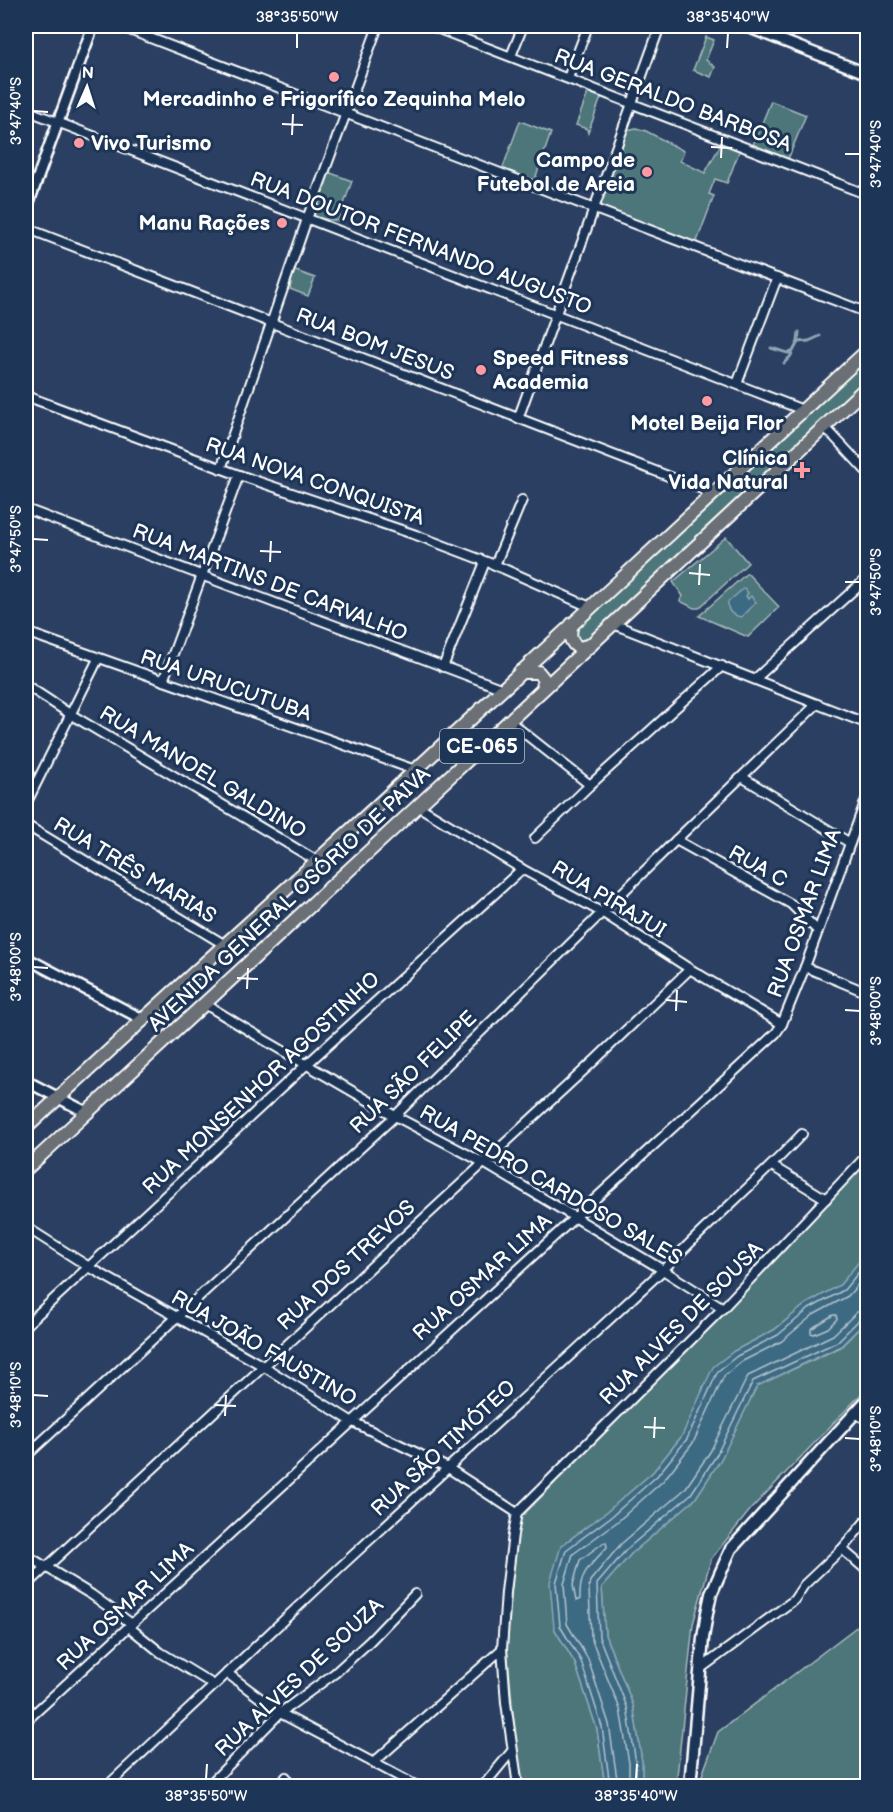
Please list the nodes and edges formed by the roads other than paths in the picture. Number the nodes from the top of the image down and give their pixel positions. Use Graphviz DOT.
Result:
graph roads {
  1 [pos="93,26"];
  2 [pos="119,26"];
  3 [pos="378,26"];
  4 [pos="431,26"];
  5 [pos="523,26"];
  6 [pos="588,26"];
  7 [pos="660,26"];
  8 [pos="745,26"];
  9 [pos="453,29"];
  10 [pos="511,56"];
  11 [pos="867,74"];
  12 [pos="568,78"];
  13 [pos="632,104"];
  14 [pos="26,110"];
  15 [pos="345,114"];
  16 [pos="57,122"];
  17 [pos="867,195"];
  18 [pos="594,209"];
  19 [pos="26,210"];
  20 [pos="307,219"];
  21 [pos="26,228"];
  22 [pos="777,278"];
  23 [pos="867,313"];
  24 [pos="556,315"];
  25 [pos="270,323"];
  26 [pos="867,350"];
  27 [pos="737,384"];
  28 [pos="867,386"];
  29 [pos="26,396"];
  30 [pos="803,410"];
  31 [pos="518,419"];
  32 [pos="824,426"];
  33 [pos="221,469"];
  34 [pos="867,474"];
  35 [pos="239,475"];
  36 [pos="712,494"];
  37 [pos="522,500"];
  38 [pos="26,509"];
  39 [pos="485,562"];
  40 [pos="495,565"];
  41 [pos="202,576"];
  42 [pos="867,577"];
  43 [pos="590,606"];
  44 [pos="572,624"];
  45 [pos="613,624"];
  46 [pos="26,632"];
  47 [pos="591,645"];
  48 [pos="98,659"];
  49 [pos="722,666"];
  50 [pos="443,667"];
  51 [pos="520,672"];
  52 [pos="755,679"];
  53 [pos="163,681"];
  54 [pos="26,685"];
  55 [pos="544,688"];
  56 [pos="502,689"];
  57 [pos="817,704"];
  58 [pos="70,714"];
  59 [pos="509,721"];
  60 [pos="867,724"];
  61 [pos="415,770"];
  62 [pos="742,777"];
  63 [pos="590,785"];
  64 [pos="867,794"];
  65 [pos="26,804"];
  66 [pos="418,806"];
  67 [pos="26,825"];
  68 [pos="535,838"];
  69 [pos="676,840"];
  70 [pos="850,843"];
  71 [pos="317,861"];
  72 [pos="522,869"];
  73 [pos="603,913"];
  74 [pos="818,931"];
  75 [pos="225,945"];
  76 [pos="26,958"];
  77 [pos="805,967"];
  78 [pos="690,969"];
  79 [pos="867,993"];
  80 [pos="205,1004"];
  81 [pos="142,1019"];
  82 [pos="782,1024"];
  83 [pos="306,1065"];
  84 [pos="26,1081"];
  85 [pos="58,1098"];
  86 [pos="88,1113"];
  87 [pos="395,1116"];
  88 [pos="26,1128"];
  89 [pos="802,1134"];
  90 [pos="867,1154"];
  91 [pos="484,1164"];
  92 [pos="772,1166"];
  93 [pos="26,1169"];
  94 [pos="826,1199"];
  95 [pos="574,1217"];
  96 [pos="26,1227"];
  97 [pos="89,1267"];
  98 [pos="663,1270"];
  99 [pos="723,1308"];
  100 [pos="177,1318"];
  101 [pos="26,1325"];
  102 [pos="263,1366"];
  103 [pos="867,1399"];
  104 [pos="854,1413"];
  105 [pos="351,1420"];
  106 [pos="867,1420"];
  107 [pos="26,1456"];
  108 [pos="448,1468"];
  109 [pos="517,1513"];
  110 [pos="867,1518"];
  111 [pos="842,1549"];
  112 [pos="26,1555"];
  113 [pos="47,1567"];
  114 [pos="867,1569"];
  115 [pos="26,1586"];
  116 [pos="415,1594"];
  117 [pos="131,1625"];
  118 [pos="502,1649"];
  119 [pos="700,1669"];
  120 [pos="227,1673"];
  121 [pos="214,1685"];
  122 [pos="280,1713"];
  123 [pos="26,1721"];
  124 [pos="512,1751"];
  125 [pos="373,1763"];
  126 [pos="286,1777"];
  127 [pos="107,1786"];
  128 [pos="212,1786"];
  129 [pos="280,1786"];
  130 [pos="417,1786"];
  131 [pos="483,1786"];
  132 [pos="518,1786"];
  133 [pos="690,1786"];
  1 -- 16 [label="street"];
  2 -- 15 [label="street"];
  3 -- 15 [label="street"];
  4 -- 9 [label="street, RUA GERALDO BARBOSA"];
  5 -- 10 [label="street"];
  6 -- 12 [label="street"];
  7 -- 13 [label="street"];
  8 -- 11 [label="street"];
  9 -- 10 [label="street, RUA GERALDO BARBOSA"];
  10 -- 12 [label="street, RUA GERALDO BARBOSA"];
  12 -- 13 [label="street, RUA GERALDO BARBOSA"];
  13 -- 17 [label="street, RUA GERALDO BARBOSA"];
  13 -- 18 [label="street"];
  14 -- 16 [label="street, RUA DOUTOR FERNANDO AUGUSTO"];
  15 -- 18 [label="street"];
  15 -- 20 [label="street"];
  16 -- 19 [label="street"];
  16 -- 20 [label="street, RUA DOUTOR FERNANDO AUGUSTO"];
  18 -- 22 [label="street"];
  18 -- 24 [label="street"];
  20 -- 24 [label="street, RUA DOUTOR FERNANDO AUGUSTO"];
  20 -- 25 [label="street"];
  21 -- 25 [label="street, RUA BOM JESUS"];
  22 -- 23 [label="street"];
  22 -- 27 [label="street"];
  24 -- 27 [label="street, RUA DOUTOR FERNANDO AUGUSTO"];
  24 -- 31 [label="street"];
  25 -- 31 [label="street, RUA BOM JESUS"];
  25 -- 33 [label="street"];
  26 -- 30 [label="main road, AVENIDA GENERAL OSÓRIO DE PAIVA / CE-065"];
  27 -- 30 [label="street, RUA DOUTOR FERNANDO AUGUSTO"];
  28 -- 32 [label="main road, AVENIDA GENERAL OSÓRIO DE PAIVA / CE-065"];
  29 -- 33 [label="street, RUA NOVA CONQUISTA"];
  30 -- 36 [label="main road, AVENIDA GENERAL OSÓRIO DE PAIVA / CE-065"];
  31 -- 36 [label="street, RUA BOM JESUS"];
  32 -- 34 [label="street"];
  32 -- 45 [label="main road, AVENIDA GENERAL OSÓRIO DE PAIVA / CE-065"];
  33 -- 35 [label="street, RUA NOVA CONQUISTA"];
  35 -- 39 [label="street, RUA NOVA CONQUISTA"];
  35 -- 41 [label="street"];
  36 -- 43 [label="main road, AVENIDA GENERAL OSÓRIO DE PAIVA / CE-065"];
  37 -- 40 [label="street"];
  38 -- 41 [label="street, RUA MARTINS DE CARVALHO"];
  39 -- 40 [label="street, RUA NOVA CONQUISTA"];
  39 -- 50 [label="street"];
  40 -- 43 [label="street, RUA NOVA CONQUISTA"];
  41 -- 50 [label="street, RUA MARTINS DE CARVALHO"];
  41 -- 53 [label="street"];
  42 -- 52 [label="street"];
  43 -- 44 [label="main road, AVENIDA GENERAL OSÓRIO DE PAIVA / CE-065"];
  44 -- 47 [label="main road"];
  44 -- 51 [label="main road, AVENIDA GENERAL OSÓRIO DE PAIVA / CE-065"];
  45 -- 47 [label="main road, AVENIDA GENERAL OSÓRIO DE PAIVA / CE-065"];
  45 -- 49 [label="street"];
  46 -- 48 [label="street, RUA URUCUTUBA"];
  47 -- 55 [label="main road, AVENIDA GENERAL OSÓRIO DE PAIVA / CE-065"];
  48 -- 53 [label="street, RUA URUCUTUBA"];
  48 -- 58 [label="street"];
  49 -- 52 [label="street"];
  49 -- 63 [label="street"];
  50 -- 56 [label="street, RUA MARTINS DE CARVALHO"];
  51 -- 55 [label="main road"];
  51 -- 56 [label="main road, AVENIDA GENERAL OSÓRIO DE PAIVA / CE-065"];
  52 -- 57 [label="street"];
  53 -- 61 [label="street, RUA URUCUTUBA"];
  54 -- 58 [label="street, RUA MANOEL GALDINO"];
  55 -- 59 [label="main road, AVENIDA GENERAL OSÓRIO DE PAIVA / CE-065"];
  56 -- 61 [label="main road, AVENIDA GENERAL OSÓRIO DE PAIVA / CE-065"];
  57 -- 60 [label="street"];
  57 -- 62 [label="street, RUA SÃO FELIPE"];
  58 -- 65 [label="street"];
  58 -- 71 [label="street, RUA MANOEL GALDINO"];
  59 -- 63 [label="street"];
  59 -- 66 [label="main road, AVENIDA GENERAL OSÓRIO DE PAIVA / CE-065"];
  61 -- 71 [label="main road, AVENIDA GENERAL OSÓRIO DE PAIVA / CE-065"];
  62 -- 69 [label="street, RUA SÃO FELIPE"];
  62 -- 70 [label="street"];
  63 -- 68 [label="street"];
  64 -- 70 [label="street, RUA OSMAR LIMA"];
  66 -- 72 [label="street, RUA PIRAJUI"];
  66 -- 80 [label="main road, AVENIDA GENERAL OSÓRIO DE PAIVA / CE-065"];
  67 -- 75 [label="street, RUA TRÊS MARIAS"];
  69 -- 73 [label="street, RUA SÃO FELIPE"];
  69 -- 74 [label="street, RUA C"];
  70 -- 74 [label="street, RUA OSMAR LIMA"];
  71 -- 75 [label="main road, AVENIDA GENERAL OSÓRIO DE PAIVA / CE-065"];
  72 -- 73 [label="street, RUA PIRAJUI"];
  72 -- 83 [label="street, RUA MONSENHOR AGOSTINHO"];
  73 -- 78 [label="street, RUA PIRAJUI"];
  73 -- 87 [label="street, RUA SÃO FELIPE"];
  74 -- 77 [label="street, RUA OSMAR LIMA"];
  75 -- 81 [label="main road, AVENIDA GENERAL OSÓRIO DE PAIVA / CE-065"];
  76 -- 81 [label="street"];
  77 -- 79 [label="street"];
  77 -- 82 [label="street, RUA OSMAR LIMA"];
  78 -- 82 [label="street, RUA PIRAJUI"];
  78 -- 91 [label="street, RUA DOS TREVOS"];
  80 -- 83 [label="street, RUA PEDRO CARDOSO SALES"];
  80 -- 86 [label="main road, AVENIDA GENERAL OSÓRIO DE PAIVA / CE-065"];
  81 -- 85 [label="main road, AVENIDA GENERAL OSÓRIO DE PAIVA / CE-065"];
  82 -- 95 [label="street, RUA OSMAR LIMA"];
  83 -- 87 [label="street, RUA PEDRO CARDOSO SALES"];
  83 -- 97 [label="street, RUA MONSENHOR AGOSTINHO"];
  84 -- 85 [label="street"];
  85 -- 86 [label="street"];
  85 -- 88 [label="main road, AVENIDA GENERAL OSÓRIO DE PAIVA / CE-065"];
  86 -- 93 [label="main road, AVENIDA GENERAL OSÓRIO DE PAIVA / CE-065"];
  87 -- 91 [label="street, RUA PEDRO CARDOSO SALES"];
  87 -- 100 [label="street, RUA SÃO FELIPE"];
  89 -- 92 [label="street, RUA SÃO TIMÓTEO"];
  90 -- 94 [label="street, RUA ALVES DE SOUSA"];
  91 -- 95 [label="street, RUA PEDRO CARDOSO SALES"];
  91 -- 102 [label="street, RUA DOS TREVOS"];
  92 -- 94 [label="street"];
  92 -- 98 [label="street, RUA SÃO TIMÓTEO"];
  94 -- 99 [label="street, RUA ALVES DE SOUSA"];
  95 -- 98 [label="street, RUA PEDRO CARDOSO SALES"];
  95 -- 105 [label="street, RUA OSMAR LIMA"];
  96 -- 97 [label="street, RUA JOÃO FAUSTINO"];
  97 -- 100 [label="street, RUA JOÃO FAUSTINO"];
  97 -- 101 [label="street, RUA MONSENHOR AGOSTINHO"];
  98 -- 99 [label="street, RUA PEDRO CARDOSO SALES"];
  98 -- 108 [label="street, RUA SÃO TIMÓTEO"];
  99 -- 109 [label="street, RUA ALVES DE SOUSA"];
  100 -- 102 [label="street, RUA JOÃO FAUSTINO"];
  100 -- 107 [label="street, RUA SÃO FELIPE"];
  102 -- 105 [label="street, RUA JOÃO FAUSTINO"];
  102 -- 113 [label="street, RUA DOS TREVOS"];
  103 -- 104 [label="main road"];
  104 -- 106 [label="street"];
  104 -- 119 [label="main road"];
  105 -- 108 [label="street, RUA JOÃO FAUSTINO"];
  105 -- 117 [label="street, RUA OSMAR LIMA"];
  108 -- 109 [label="street, RUA JOÃO FAUSTINO"];
  108 -- 120 [label="street, RUA SÃO TIMÓTEO"];
  109 -- 118 [label="street"];
  110 -- 111 [label="street"];
  111 -- 114 [label="street"];
  111 -- 119 [label="street"];
  112 -- 113 [label="street"];
  113 -- 115 [label="street, RUA DOS TREVOS"];
  113 -- 117 [label="street"];
  116 -- 122 [label="street, RUA ALVES DE SOUZA"];
  117 -- 121 [label="street"];
  117 -- 123 [label="street, RUA OSMAR LIMA"];
  118 -- 124 [label="street"];
  118 -- 125 [label="street"];
  119 -- 133 [label="main road"];
  120 -- 121 [label="street, RUA SÃO TIMÓTEO"];
  120 -- 122 [label="street"];
  121 -- 127 [label="street, RUA SÃO TIMÓTEO"];
  122 -- 125 [label="street"];
  122 -- 128 [label="street, RUA ALVES DE SOUZA"];
  124 -- 131 [label="street"];
  124 -- 132 [label="street"];
  125 -- 130 [label="street"];
  126 -- 129 [label="street"];
}
